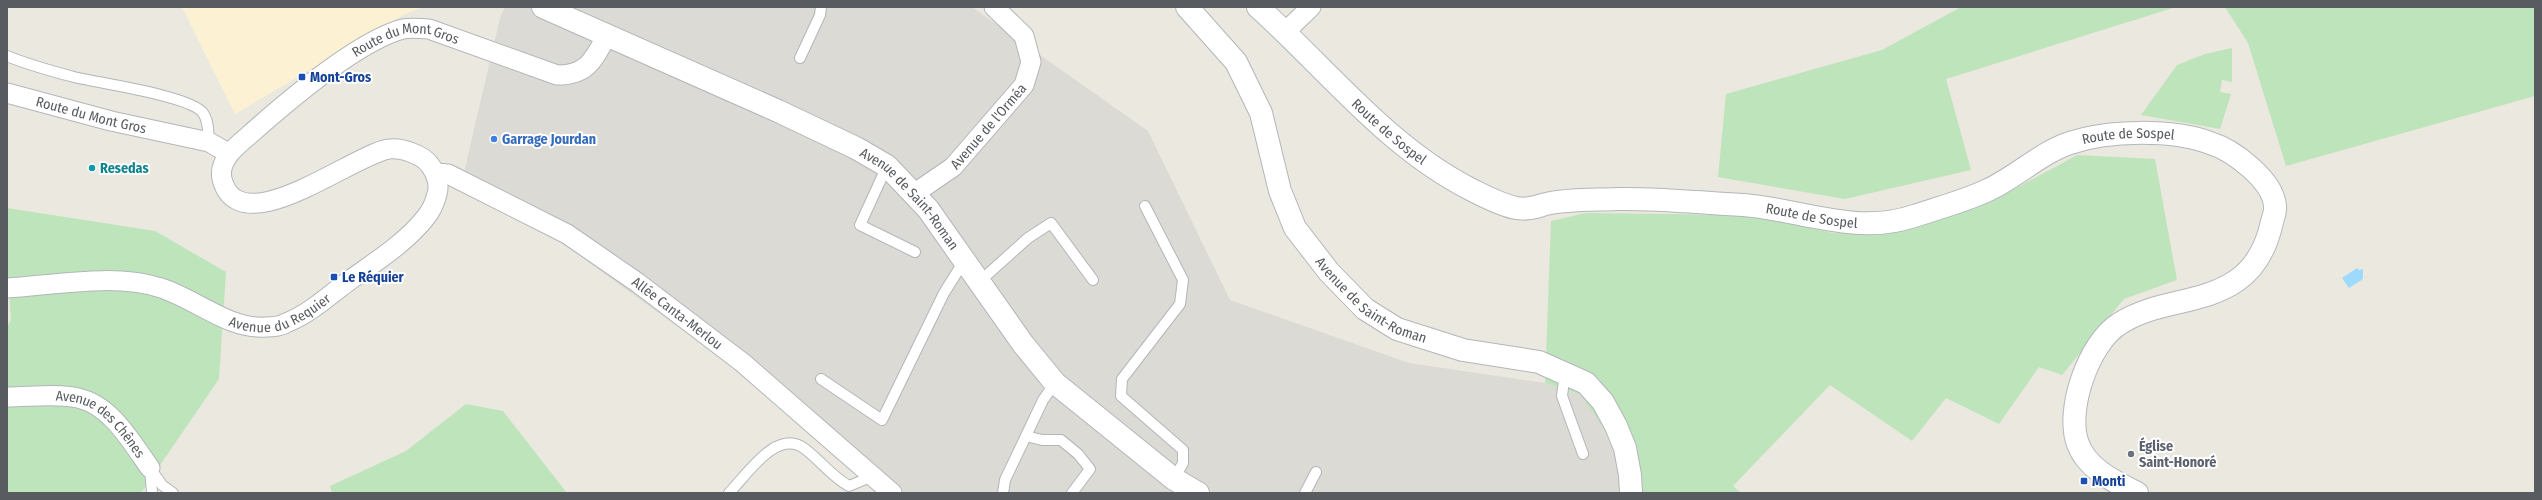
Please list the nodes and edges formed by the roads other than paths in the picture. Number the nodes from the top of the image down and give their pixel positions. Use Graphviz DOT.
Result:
graph roads {
  1 [pos="544,7"];
  2 [pos="821,7"];
  3 [pos="994,7"];
  4 [pos="1187,7"];
  5 [pos="1258,7"];
  6 [pos="1275,7"];
  7 [pos="1311,7"];
  8 [pos="1290,28"];
  9 [pos="607,35"];
  10 [pos="7,56"];
  11 [pos="800,58"];
  12 [pos="7,93"];
  13 [pos="209,142"];
  14 [pos="228,153"];
  15 [pos="887,166"];
  16 [pos="436,173"];
  17 [pos="915,193"];
  18 [pos="1145,206"];
  19 [pos="915,252"];
  20 [pos="964,261"];
  21 [pos="1093,280"];
  22 [pos="980,282"];
  23 [pos="7,288"];
  24 [pos="1565,372"];
  25 [pos="821,379"];
  26 [pos="1055,384"];
  27 [pos="7,397"];
  28 [pos="1026,436"];
  29 [pos="1583,454"];
  30 [pos="150,468"];
  31 [pos="1316,472"];
  32 [pos="873,476"];
  33 [pos="1174,479"];
  34 [pos="2124,490"];
  35 [pos="152,493"];
  36 [pos="173,493"];
  37 [pos="729,493"];
  38 [pos="892,493"];
  39 [pos="1003,493"];
  40 [pos="1072,493"];
  41 [pos="1198,493"];
  42 [pos="1305,493"];
  43 [pos="1630,493"];
  1 -- 9 [label="main road, Avenue de Saint-Roman"];
  2 -- 11 [label="lane"];
  3 -- 17 [label="street, Avenue de l'Orméa"];
  4 -- 24 [label="main road, Avenue de Saint-Roman"];
  5 -- 8 [label="main road, Route de Sospel"];
  6 -- 8 [label="main road, Route de Sospel"];
  7 -- 8 [label="street"];
  8 -- 34 [label="main road, Route de Sospel"];
  9 -- 14 [label="street, Route du Mont Gros"];
  9 -- 15 [label="main road, Avenue de Saint-Roman"];
  10 -- 13 [label="lane"];
  12 -- 13 [label="street, Route du Mont Gros"];
  13 -- 14 [label="street, Route du Mont Gros"];
  14 -- 16 [label="street"];
  15 -- 17 [label="main road, Avenue de Saint-Roman"];
  15 -- 19 [label="lane"];
  16 -- 23 [label="street, Avenue du Requier"];
  16 -- 32 [label="street, Allée Canta-Merlou"];
  17 -- 20 [label="main road, Avenue de Saint-Roman"];
  18 -- 33 [label="lane"];
  20 -- 22 [label="main road, Avenue de Saint-Roman"];
  20 -- 25 [label="lane"];
  21 -- 22 [label="lane"];
  22 -- 26 [label="main road, Avenue de Saint-Roman"];
  24 -- 29 [label="lane"];
  24 -- 43 [label="main road, Avenue de Saint-Roman"];
  26 -- 28 [label="lane"];
  26 -- 33 [label="main road, Avenue de Saint-Roman"];
  27 -- 30 [label="street, Avenue des Chênes"];
  28 -- 39 [label="lane"];
  28 -- 40 [label="lane"];
  30 -- 35 [label="lane"];
  30 -- 36 [label="lane, Avenue des Chênes"];
  31 -- 42 [label="lane"];
  32 -- 37 [label="lane"];
  32 -- 38 [label="street, Allée Canta-Merlou"];
  33 -- 41 [label="main road, Avenue de Saint-Roman"];
}
